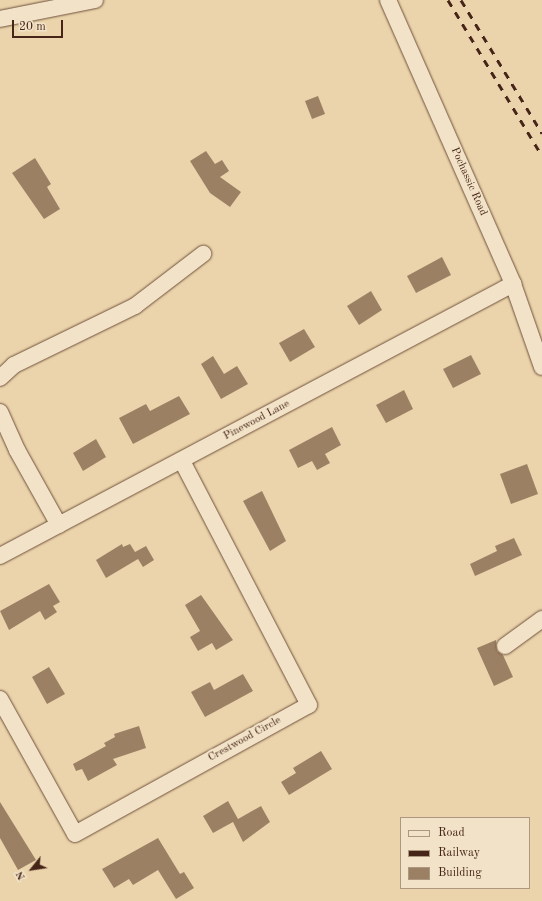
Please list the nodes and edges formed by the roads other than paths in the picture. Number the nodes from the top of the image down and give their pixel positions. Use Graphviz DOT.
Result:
graph roads {
  1 [pos="95,0"];
  2 [pos="388,0"];
  3 [pos="0,19"];
  4 [pos="203,254"];
  5 [pos="513,284"];
  6 [pos="542,367"];
  7 [pos="0,378"];
  8 [pos="0,412"];
  9 [pos="182,461"];
  10 [pos="59,525"];
  11 [pos="0,556"];
  12 [pos="542,619"];
  13 [pos="505,646"];
  14 [pos="0,699"];
  1 -- 3 [label="street"];
  2 -- 5 [label="street, Pochassic Road"];
  4 -- 7 [label="street"];
  5 -- 6 [label="street, Pochassic Road"];
  5 -- 9 [label="street, Pinewood Lane"];
  8 -- 10 [label="street"];
  9 -- 10 [label="street, Pinewood Lane"];
  9 -- 14 [label="street, Crestwood Circle"];
  10 -- 11 [label="street, Pinewood Lane"];
  12 -- 13 [label="street"];
}
